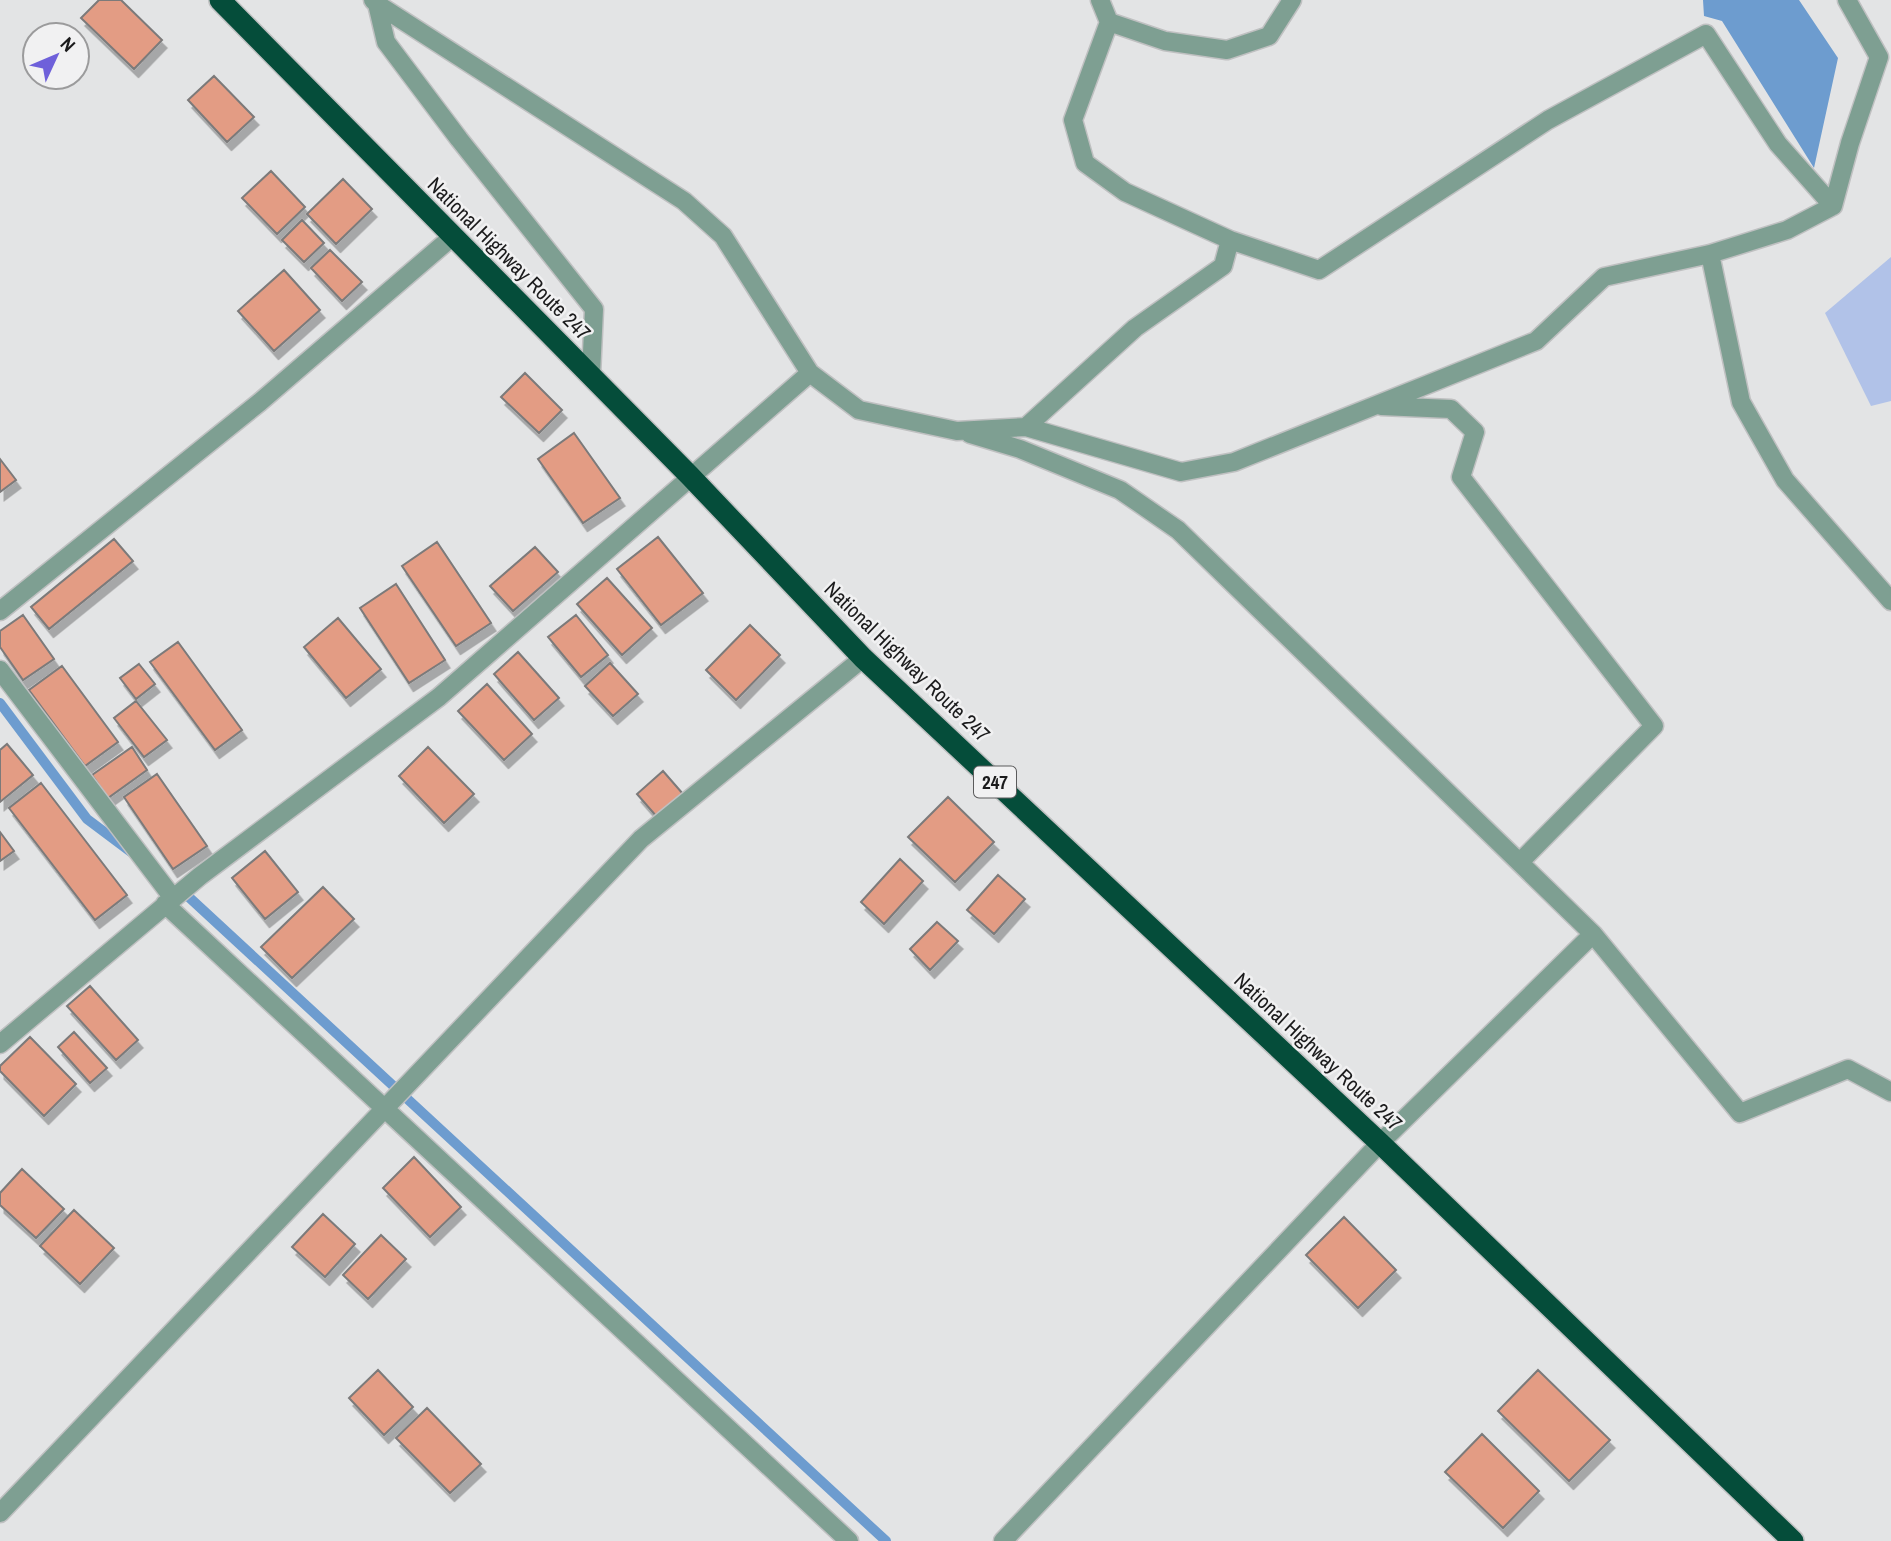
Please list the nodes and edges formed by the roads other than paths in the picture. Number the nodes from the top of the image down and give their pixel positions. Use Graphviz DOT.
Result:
graph roads {
  1 [pos="220,0"];
  2 [pos="1100,0"];
  3 [pos="1292,0"];
  4 [pos="1847,0"];
  5 [pos="375,2"];
  6 [pos="1109,22"];
  7 [pos="1833,206"];
  8 [pos="452,237"];
  9 [pos="1230,240"];
  10 [pos="1710,254"];
  11 [pos="810,373"];
  12 [pos="591,375"];
  13 [pos="1374,406"];
  14 [pos="1026,427"];
  15 [pos="957,431"];
  16 [pos="690,476"];
  17 [pos="1891,601"];
  18 [pos="0,611"];
  19 [pos="863,658"];
  20 [pos="0,670"];
  21 [pos="1520,862"];
  22 [pos="171,898"];
  23 [pos="1593,933"];
  24 [pos="0,1044"];
  25 [pos="1891,1093"];
  26 [pos="385,1107"];
  27 [pos="1380,1143"];
  28 [pos="0,1513"];
  29 [pos="849,1541"];
  30 [pos="1003,1541"];
  31 [pos="1793,1541"];
  1 -- 8 [label="highway, National Highway Route 247 / 247"];
  2 -- 6 [label="street"];
  3 -- 6 [label="street"];
  4 -- 7 [label="street"];
  5 -- 11 [label="street"];
  5 -- 12 [label="street"];
  6 -- 9 [label="street"];
  7 -- 9 [label="street"];
  7 -- 10 [label="street"];
  8 -- 12 [label="highway, National Highway Route 247 / 247"];
  8 -- 18 [label="street"];
  9 -- 14 [label="street"];
  10 -- 13 [label="street"];
  10 -- 17 [label="street"];
  11 -- 15 [label="street"];
  11 -- 16 [label="street"];
  12 -- 16 [label="highway, National Highway Route 247 / 247"];
  13 -- 14 [label="street"];
  13 -- 21 [label="street"];
  14 -- 15 [label="street"];
  15 -- 21 [label="street"];
  16 -- 19 [label="highway, National Highway Route 247 / 247"];
  16 -- 22 [label="street"];
  19 -- 26 [label="street"];
  19 -- 27 [label="highway, National Highway Route 247 / 247"];
  20 -- 22 [label="street"];
  21 -- 23 [label="street"];
  22 -- 24 [label="street"];
  22 -- 26 [label="street"];
  23 -- 25 [label="street"];
  23 -- 27 [label="street"];
  26 -- 28 [label="street"];
  26 -- 29 [label="street"];
  27 -- 30 [label="street"];
  27 -- 31 [label="highway, National Highway Route 247 / 247"];
}
